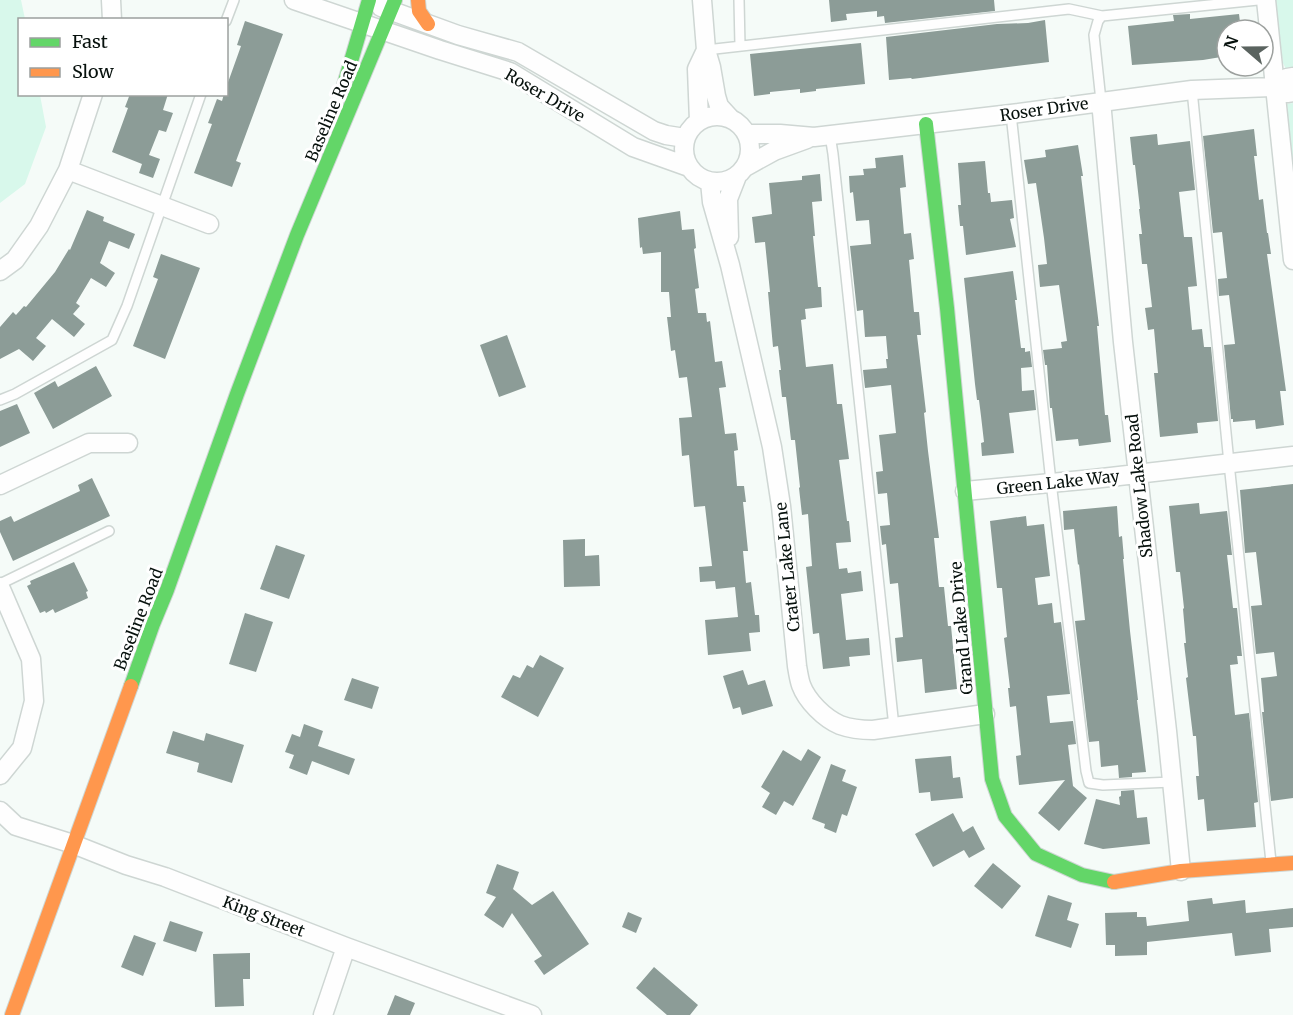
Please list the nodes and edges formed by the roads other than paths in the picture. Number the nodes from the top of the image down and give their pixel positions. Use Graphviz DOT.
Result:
graph roads {
  1 [pos="111,0"];
  2 [pos="234,0"];
  3 [pos="294,0"];
  4 [pos="418,0"];
  5 [pos="702,0"];
  6 [pos="739,0"];
  7 [pos="1258,0"];
  8 [pos="1266,0"];
  9 [pos="367,1"];
  10 [pos="393,6"];
  11 [pos="1102,16"];
  12 [pos="112,18"];
  13 [pos="227,18"];
  14 [pos="363,24"];
  15 [pos="428,24"];
  16 [pos="382,30"];
  17 [pos="740,46"];
  18 [pos="706,50"];
  19 [pos="1293,77"];
  20 [pos="1275,87"];
  21 [pos="1192,90"];
  22 [pos="1293,92"];
  23 [pos="92,96"];
  24 [pos="200,96"];
  25 [pos="1101,101"];
  26 [pos="1011,114"];
  27 [pos="730,118"];
  28 [pos="699,121"];
  29 [pos="926,124"];
  30 [pos="747,134"];
  31 [pos="822,136"];
  32 [pos="685,138"];
  33 [pos="688,167"];
  34 [pos="68,170"];
  35 [pos="741,171"];
  36 [pos="710,182"];
  37 [pos="161,206"];
  38 [pos="209,224"];
  39 [pos="297,235"];
  40 [pos="727,251"];
  41 [pos="1293,260"];
  42 [pos="0,271"];
  43 [pos="0,400"];
  44 [pos="128,443"];
  45 [pos="1293,456"];
  46 [pos="1229,463"];
  47 [pos="1138,474"];
  48 [pos="1051,483"];
  49 [pos="0,485"];
  50 [pos="965,491"];
  51 [pos="109,531"];
  52 [pos="0,585"];
  53 [pos="985,714"];
  54 [pos="894,727"];
  55 [pos="0,775"];
  56 [pos="1172,782"];
  57 [pos="0,811"];
  58 [pos="73,844"];
  59 [pos="1293,863"];
  60 [pos="1272,865"];
  61 [pos="1181,871"];
  62 [pos="346,947"];
  63 [pos="12,1015"];
  64 [pos="323,1015"];
  65 [pos="532,1015"];
  1 -- 12 [label="street"];
  2 -- 13 [label="lane"];
  3 -- 14 [label="street, Roser Drive"];
  4 -- 15 [label="main road"];
  5 -- 18 [label="street"];
  6 -- 17 [label="lane"];
  7 -- 11 [label="lane"];
  8 -- 20 [label="street"];
  9 -- 10 [label="street, Roser Drive"];
  9 -- 14 [label="main road, Baseline Road"];
  10 -- 15 [label="street, Roser Drive"];
  10 -- 16 [label="main road, Baseline Road"];
  11 -- 17 [label="lane"];
  11 -- 25 [label="lane"];
  14 -- 16 [label="street, Roser Drive"];
  14 -- 39 [label="main road, Baseline Road"];
  15 -- 32 [label="street, Roser Drive"];
  16 -- 33 [label="street, Roser Drive"];
  16 -- 39 [label="main road, Baseline Road"];
  17 -- 18 [label="lane"];
  18 -- 27 [label="street"];
  18 -- 28 [label="street"];
  19 -- 20 [label="street, Roser Drive"];
  20 -- 21 [label="street, Roser Drive"];
  20 -- 22 [label="street, Roser Drive"];
  20 -- 41 [label="street"];
  21 -- 25 [label="street, Roser Drive"];
  21 -- 46 [label="lane"];
  23 -- 34 [label="street"];
  24 -- 37 [label="lane"];
  25 -- 26 [label="street, Roser Drive"];
  25 -- 47 [label="street, Shadow Lake Road"];
  26 -- 29 [label="street, Roser Drive"];
  26 -- 48 [label="lane"];
  27 -- 28 [label="street"];
  27 -- 30 [label="street"];
  28 -- 32 [label="street"];
  29 -- 31 [label="street, Roser Drive"];
  29 -- 50 [label="main road, Grand Lake Drive"];
  30 -- 31 [label="street, Roser Drive"];
  30 -- 35 [label="street"];
  31 -- 35 [label="street, Roser Drive"];
  31 -- 54 [label="lane"];
  32 -- 33 [label="street"];
  33 -- 36 [label="street"];
  34 -- 37 [label="street"];
  34 -- 42 [label="street"];
  35 -- 36 [label="street"];
  35 -- 40 [label="street, Crater Lake Lane"];
  36 -- 40 [label="street, Crater Lake Lane"];
  37 -- 38 [label="street"];
  37 -- 43 [label="lane"];
  39 -- 58 [label="main road, Baseline Road"];
  40 -- 54 [label="street, Crater Lake Lane"];
  44 -- 49 [label="street"];
  45 -- 46 [label="street, Green Lake Way"];
  46 -- 47 [label="street, Green Lake Way"];
  46 -- 60 [label="lane"];
  47 -- 48 [label="street, Green Lake Way"];
  47 -- 56 [label="street, Shadow Lake Road"];
  48 -- 50 [label="street, Green Lake Way"];
  48 -- 56 [label="lane"];
  50 -- 53 [label="main road, Grand Lake Drive"];
  51 -- 52 [label="lane"];
  52 -- 55 [label="street"];
  53 -- 54 [label="street, Crater Lake Lane"];
  53 -- 61 [label="main road, Grand Lake Drive"];
  56 -- 61 [label="street, Shadow Lake Road"];
  57 -- 58 [label="street, King Street"];
  58 -- 62 [label="street, King Street"];
  58 -- 63 [label="main road, Baseline Road"];
  59 -- 60 [label="main road, Grand Lake Drive"];
  60 -- 61 [label="main road, Grand Lake Drive"];
  62 -- 64 [label="street"];
  62 -- 65 [label="street, King Street"];
}
